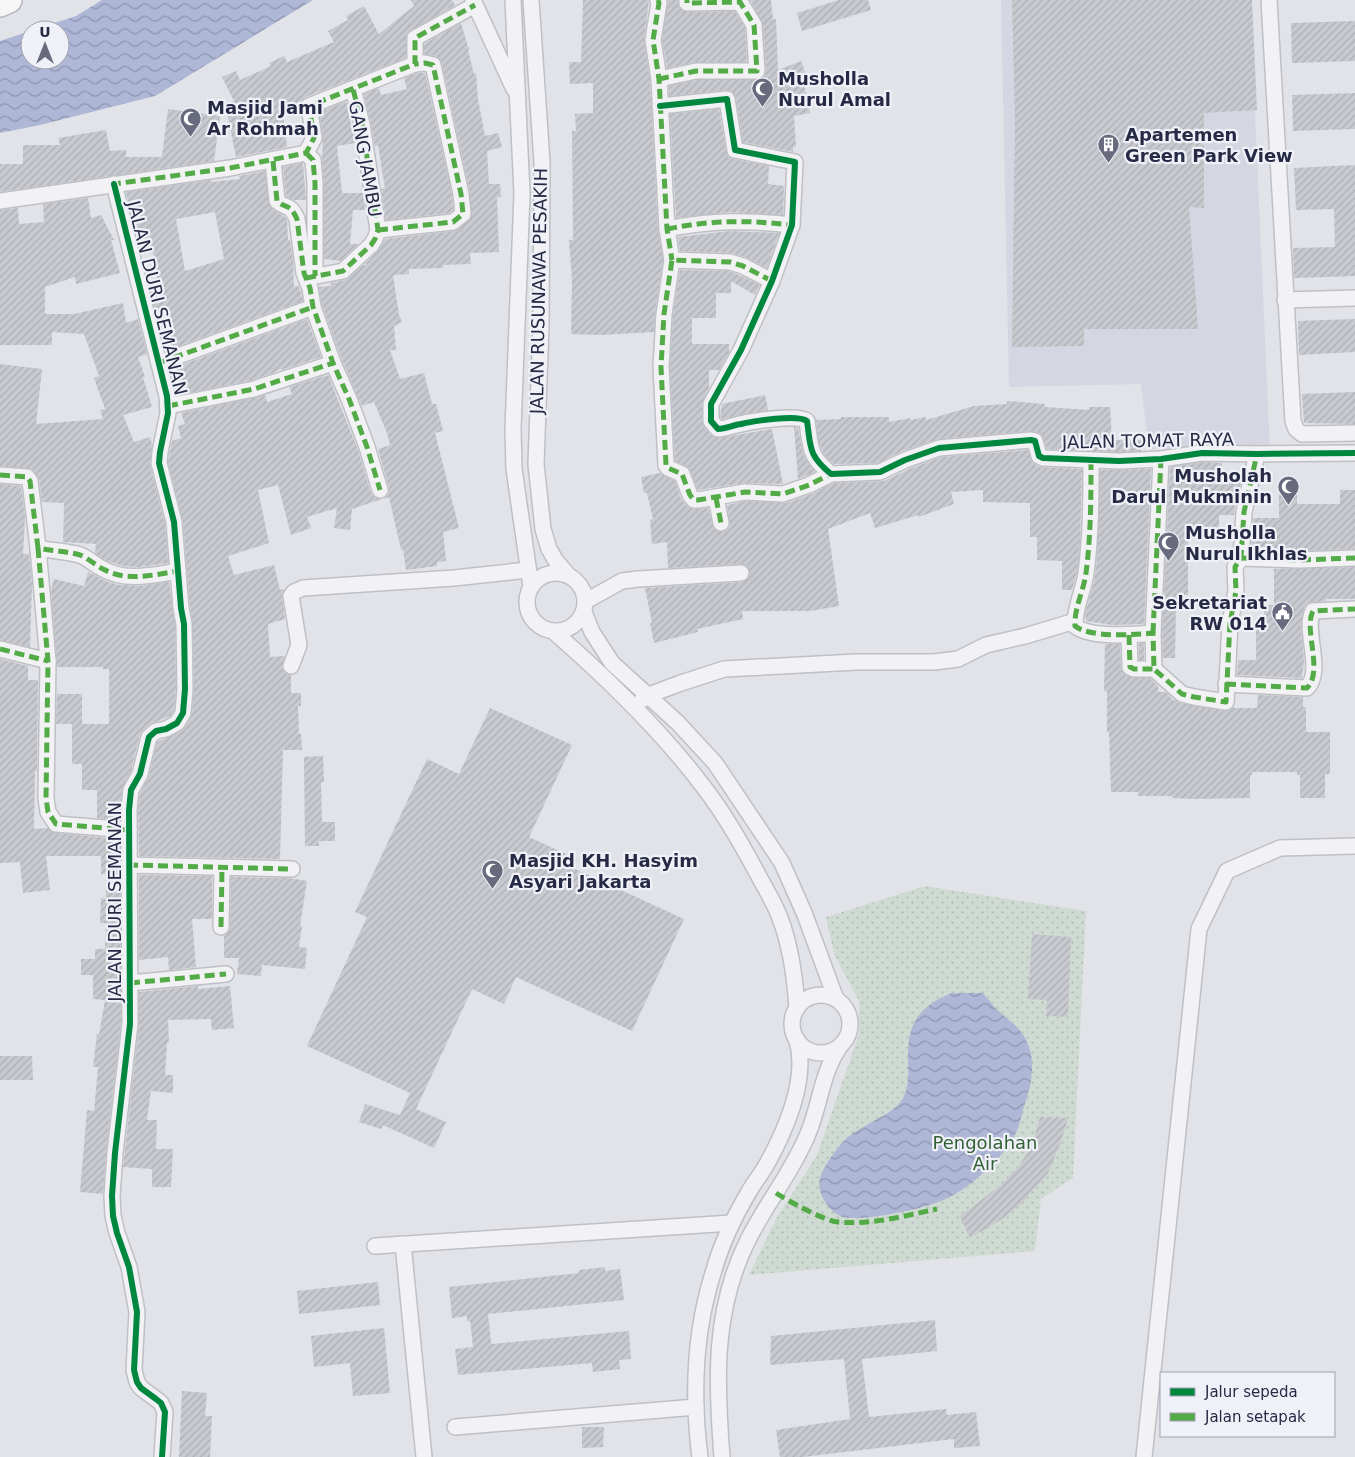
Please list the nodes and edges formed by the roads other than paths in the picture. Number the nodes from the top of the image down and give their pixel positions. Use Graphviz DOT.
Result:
graph roads {
  1 [pos="9,0"];
  2 [pos="513,0"];
  3 [pos="531,0"];
  4 [pos="658,0"];
  5 [pos="687,0"];
  6 [pos="1269,0"];
  7 [pos="474,2"];
  8 [pos="0,4"];
  9 [pos="415,64"];
  10 [pos="659,79"];
  11 [pos="353,89"];
  12 [pos="518,98"];
  13 [pos="660,106"];
  14 [pos="306,153"];
  15 [pos="273,161"];
  16 [pos="114,184"];
  17 [pos="0,201"];
  18 [pos="792,225"];
  19 [pos="667,229"];
  20 [pos="378,230"];
  21 [pos="672,260"];
  22 [pos="311,277"];
  23 [pos="772,280"];
  24 [pos="1355,298"];
  25 [pos="1285,300"];
  26 [pos="313,307"];
  27 [pos="159,363"];
  28 [pos="333,364"];
  29 [pos="168,406"];
  30 [pos="1355,433"];
  31 [pos="1355,453"];
  32 [pos="1257,454"];
  33 [pos="1161,459"];
  34 [pos="1091,460"];
  35 [pos="831,474"];
  36 [pos="0,476"];
  37 [pos="380,490"];
  38 [pos="716,498"];
  39 [pos="721,523"];
  40 [pos="38,548"];
  41 [pos="1241,558"];
  42 [pos="1355,558"];
  43 [pos="528,570"];
  44 [pos="178,571"];
  45 [pos="741,573"];
  46 [pos="568,575"];
  47 [pos="531,587"];
  48 [pos="585,607"];
  49 [pos="1355,609"];
  50 [pos="1075,622"];
  51 [pos="553,631"];
  52 [pos="1152,634"];
  53 [pos="1129,635"];
  54 [pos="0,649"];
  55 [pos="48,661"];
  56 [pos="291,666"];
  57 [pos="1154,669"];
  58 [pos="1226,684"];
  59 [pos="649,695"];
  60 [pos="632,706"];
  61 [pos="129,830"];
  62 [pos="1355,846"];
  63 [pos="128,865"];
  64 [pos="222,868"];
  65 [pos="292,869"];
  66 [pos="221,927"];
  67 [pos="226,974"];
  68 [pos="130,983"];
  69 [pos="836,999"];
  70 [pos="797,1008"];
  71 [pos="797,1040"];
  72 [pos="838,1048"];
  73 [pos="732,1223"];
  74 [pos="402,1244"];
  75 [pos="375,1246"];
  76 [pos="696,1407"];
  77 [pos="455,1427"];
  78 [pos="162,1457"];
  79 [pos="424,1457"];
  80 [pos="700,1457"];
  81 [pos="722,1457"];
  82 [pos="1144,1457"];
  1 -- 8 [label="highway"];
  2 -- 12 [label="street, JALAN RUSUNAWA PESAKIH"];
  3 -- 46 [label="street, JALAN RUSUNAWA PESAKIH"];
  4 -- 10 [label="street"];
  5 -- 10 [label="street"];
  6 -- 25 [label="street"];
  7 -- 9 [label="street"];
  7 -- 12 [label="street, JALAN RUSUNAWA PESAKIH"];
  9 -- 11 [label="street"];
  9 -- 20 [label="street"];
  10 -- 13 [label="street"];
  11 -- 14 [label="street"];
  11 -- 20 [label="street, GANG JAMBU"];
  12 -- 43 [label="street, JALAN RUSUNAWA PESAKIH"];
  13 -- 18 [label="street"];
  13 -- 19 [label="street"];
  14 -- 15 [label="street"];
  14 -- 22 [label="street"];
  15 -- 16 [label="street"];
  15 -- 22 [label="street"];
  16 -- 17 [label="street"];
  16 -- 27 [label="street, JALAN DURI SEMANAN"];
  18 -- 19 [label="street"];
  18 -- 23 [label="street"];
  19 -- 21 [label="street"];
  20 -- 22 [label="street"];
  21 -- 23 [label="street"];
  21 -- 38 [label="street"];
  22 -- 26 [label="street"];
  23 -- 35 [label="street"];
  24 -- 25 [label="street"];
  25 -- 30 [label="street"];
  26 -- 27 [label="street"];
  26 -- 28 [label="street"];
  27 -- 29 [label="street, JALAN DURI SEMANAN"];
  28 -- 29 [label="street"];
  28 -- 37 [label="street"];
  29 -- 44 [label="street, JALAN DURI SEMANAN"];
  31 -- 32 [label="street, JALAN TOMAT RAYA"];
  32 -- 33 [label="street, JALAN TOMAT RAYA"];
  32 -- 41 [label="street"];
  33 -- 34 [label="street, JALAN TOMAT RAYA"];
  33 -- 52 [label="street"];
  34 -- 35 [label="street, JALAN TOMAT RAYA"];
  34 -- 50 [label="street"];
  35 -- 38 [label="street"];
  36 -- 40 [label="street"];
  38 -- 39 [label="street"];
  40 -- 44 [label="street"];
  40 -- 55 [label="street"];
  41 -- 42 [label="street"];
  41 -- 58 [label="street"];
  43 -- 47 [label="street, JALAN RUSUNAWA PESAKIH"];
  43 -- 56 [label="street"];
  44 -- 61 [label="street, JALAN DURI SEMANAN"];
  45 -- 48 [label="street"];
  46 -- 47 [label="street"];
  46 -- 48 [label="street"];
  47 -- 51 [label="street"];
  48 -- 51 [label="street"];
  48 -- 59 [label="street"];
  49 -- 58 [label="street"];
  50 -- 53 [label="street"];
  50 -- 59 [label="street"];
  51 -- 60 [label="street"];
  52 -- 53 [label="street"];
  52 -- 57 [label="street"];
  53 -- 57 [label="street"];
  54 -- 55 [label="street"];
  55 -- 61 [label="street"];
  57 -- 58 [label="street"];
  59 -- 60 [label="street"];
  59 -- 69 [label="street"];
  60 -- 70 [label="street"];
  61 -- 63 [label="street, JALAN DURI SEMANAN"];
  62 -- 82 [label="street"];
  63 -- 64 [label="street"];
  63 -- 68 [label="street, JALAN DURI SEMANAN"];
  64 -- 65 [label="street"];
  64 -- 66 [label="street"];
  67 -- 68 [label="street"];
  68 -- 78 [label="street, JALAN DURI SEMANAN"];
  69 -- 70 [label="street"];
  69 -- 72 [label="street"];
  70 -- 71 [label="street"];
  71 -- 72 [label="street"];
  71 -- 73 [label="street"];
  72 -- 81 [label="street"];
  73 -- 74 [label="street"];
  73 -- 76 [label="street"];
  74 -- 75 [label="street"];
  74 -- 79 [label="street"];
  76 -- 77 [label="street"];
  76 -- 80 [label="street"];
}
